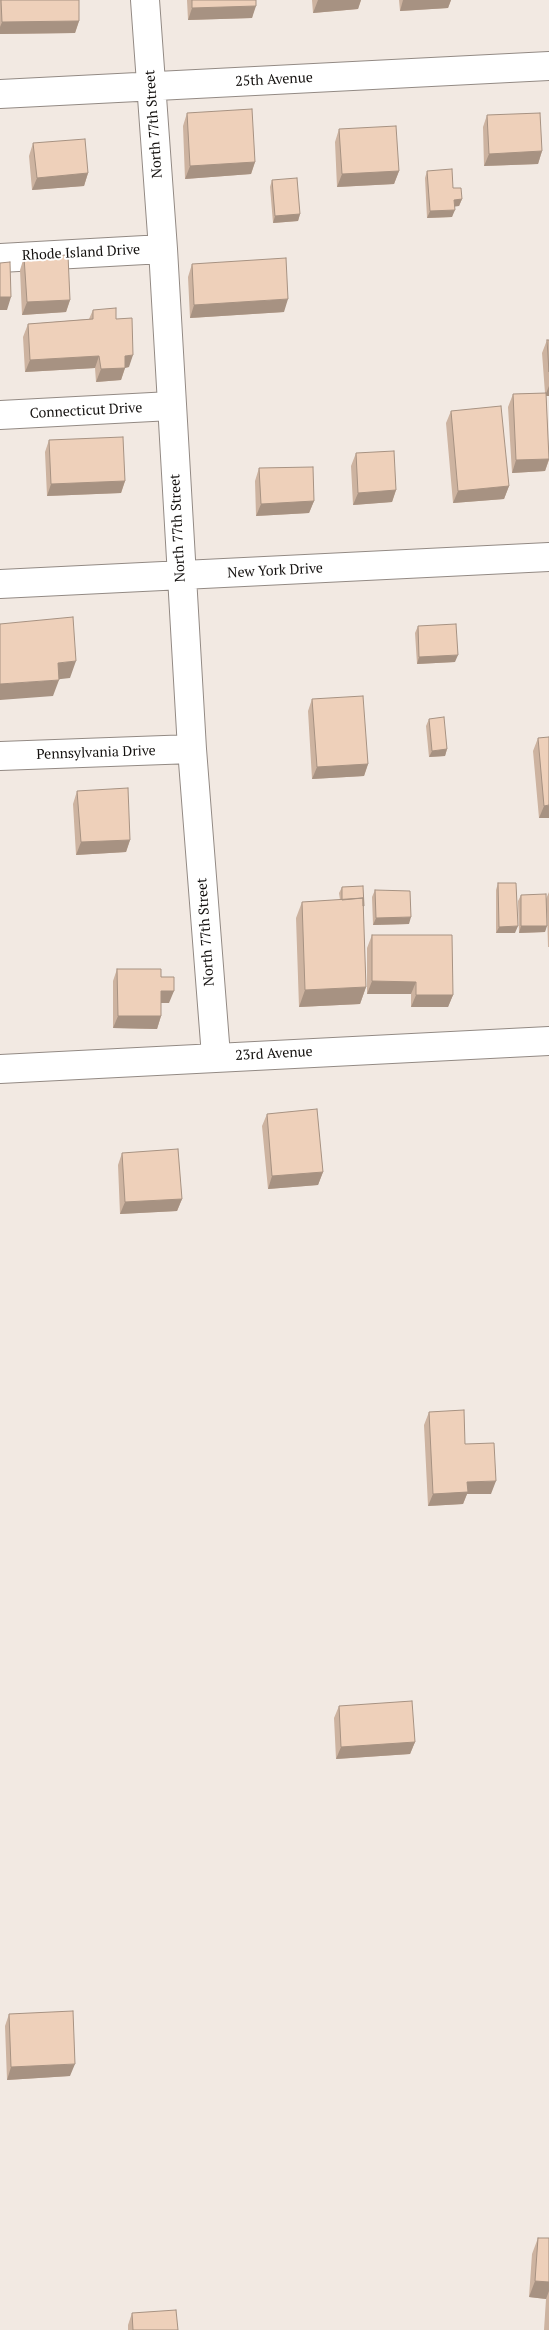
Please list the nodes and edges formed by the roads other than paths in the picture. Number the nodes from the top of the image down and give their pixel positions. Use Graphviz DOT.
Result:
graph roads {
  1 [pos="145,0"];
  2 [pos="549,66"];
  3 [pos="151,86"];
  4 [pos="0,94"];
  5 [pos="163,249"];
  6 [pos="0,258"];
  7 [pos="171,406"];
  8 [pos="0,416"];
  9 [pos="549,557"];
  10 [pos="181,575"];
  11 [pos="0,584"];
  12 [pos="192,749"];
  13 [pos="0,756"];
  14 [pos="549,1040"];
  15 [pos="216,1056"];
  16 [pos="0,1069"];
  1 -- 3 [label="street, North 77th Street"];
  2 -- 3 [label="street, 25th Avenue"];
  3 -- 4 [label="street, 25th Avenue"];
  3 -- 5 [label="street, North 77th Street"];
  5 -- 6 [label="street, Rhode Island Drive"];
  5 -- 7 [label="street, North 77th Street"];
  7 -- 8 [label="street, Connecticut Drive"];
  7 -- 10 [label="street, North 77th Street"];
  9 -- 10 [label="street, New York Drive"];
  10 -- 11 [label="street, New York Drive"];
  10 -- 12 [label="street, North 77th Street"];
  12 -- 13 [label="street, Pennsylvania Drive"];
  12 -- 15 [label="street, North 77th Street"];
  14 -- 15 [label="street, 23rd Avenue"];
  15 -- 16 [label="street, 23rd Avenue"];
}
